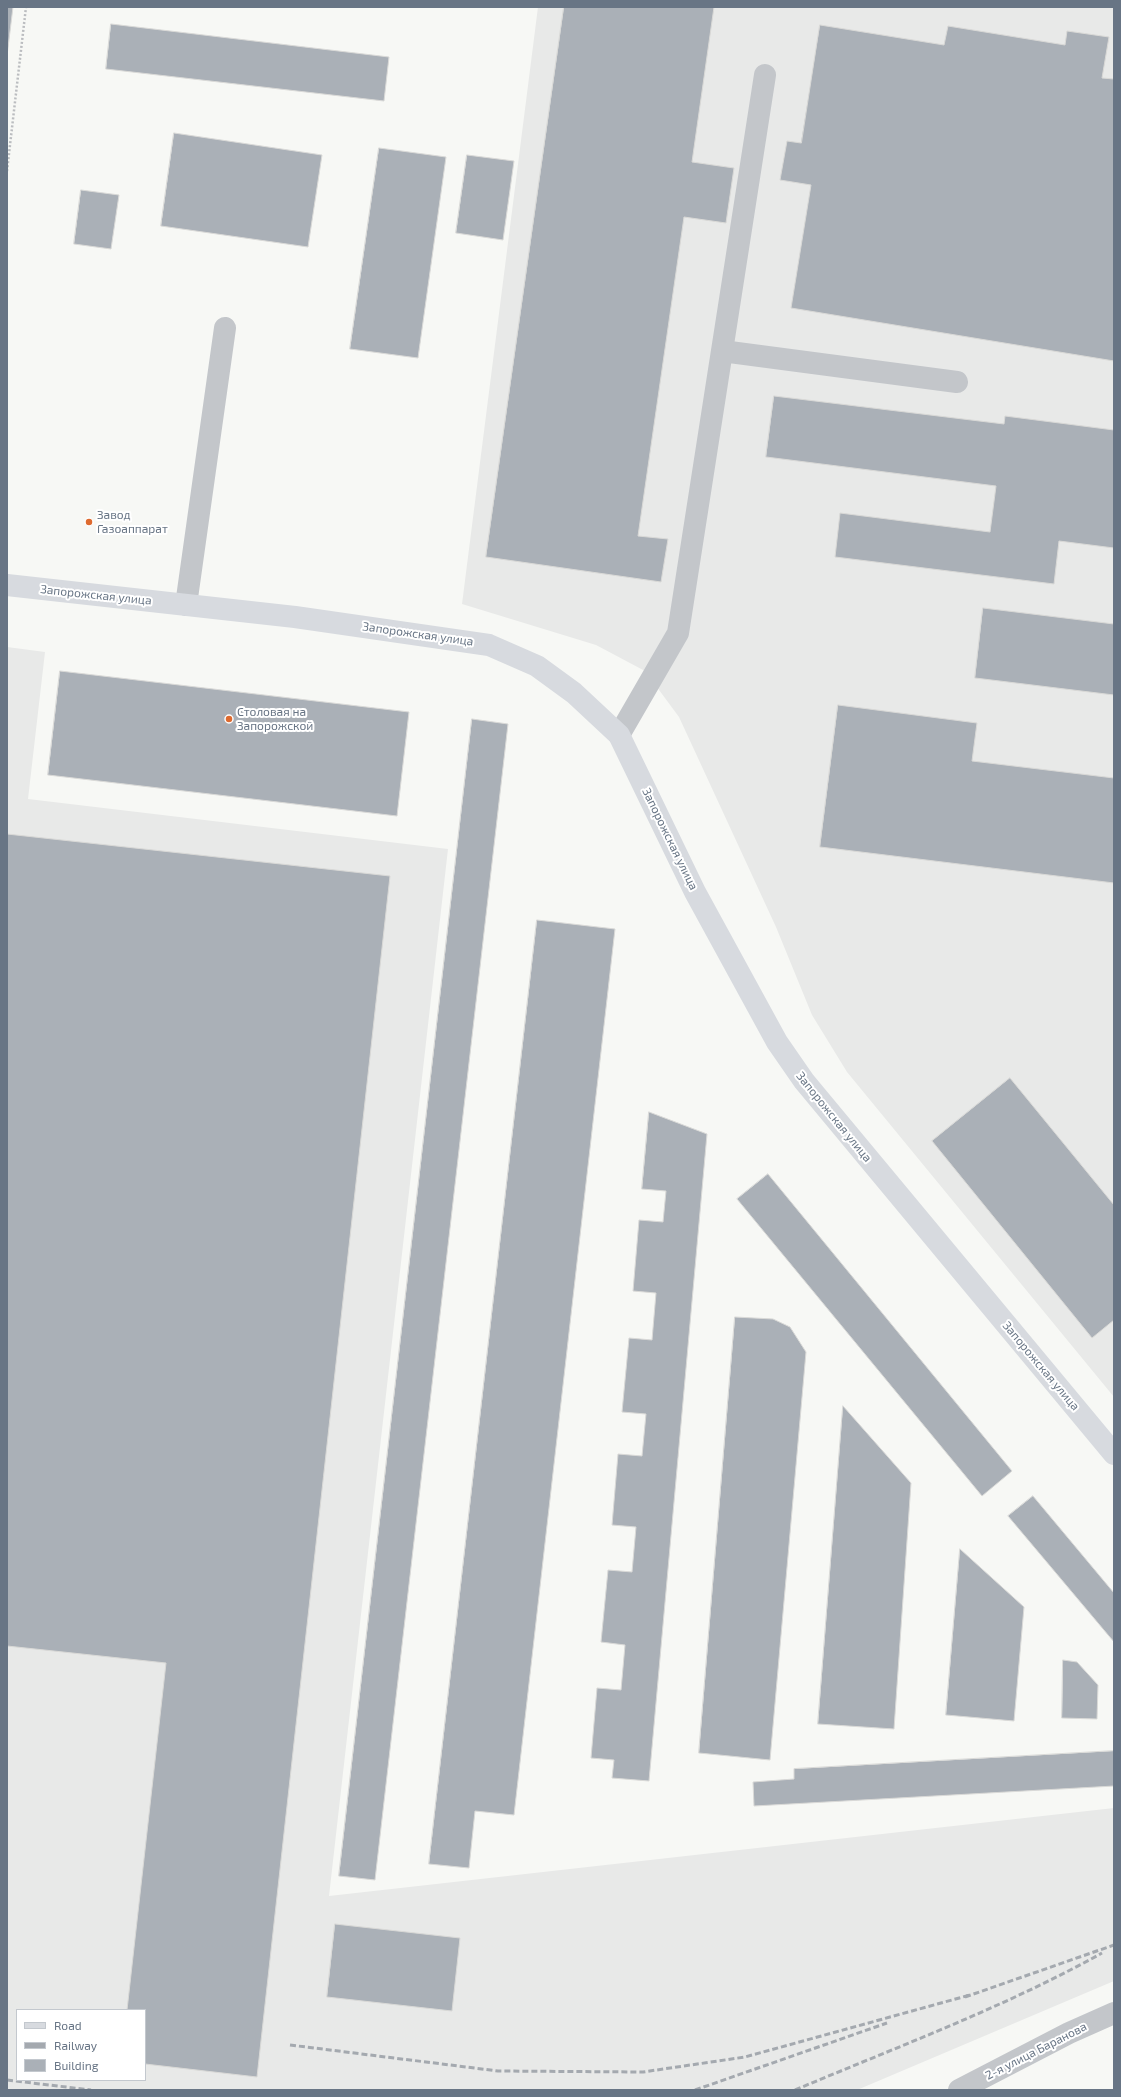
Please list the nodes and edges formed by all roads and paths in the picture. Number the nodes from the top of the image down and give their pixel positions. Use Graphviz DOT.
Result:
graph roads {
  1 [pos="26,7"];
  2 [pos="765,75"];
  3 [pos="7,171"];
  4 [pos="225,328"];
  5 [pos="722,351"];
  6 [pos="957,382"];
  7 [pos="7,585"];
  8 [pos="186,605"];
  9 [pos="619,735"];
  10 [pos="1114,1454"];
  11 [pos="1114,2013"];
  12 [pos="959,2090"];
  1 -- 3 [label="path"];
  2 -- 5 [label="street"];
  4 -- 8 [label="street"];
  5 -- 6 [label="street"];
  5 -- 9 [label="street"];
  7 -- 8 [label="main road, Запорожская улица"];
  8 -- 9 [label="main road, Запорожская улица"];
  9 -- 10 [label="main road, Запорожская улица"];
  11 -- 12 [label="street, 2-я улица Баранова"];
}
